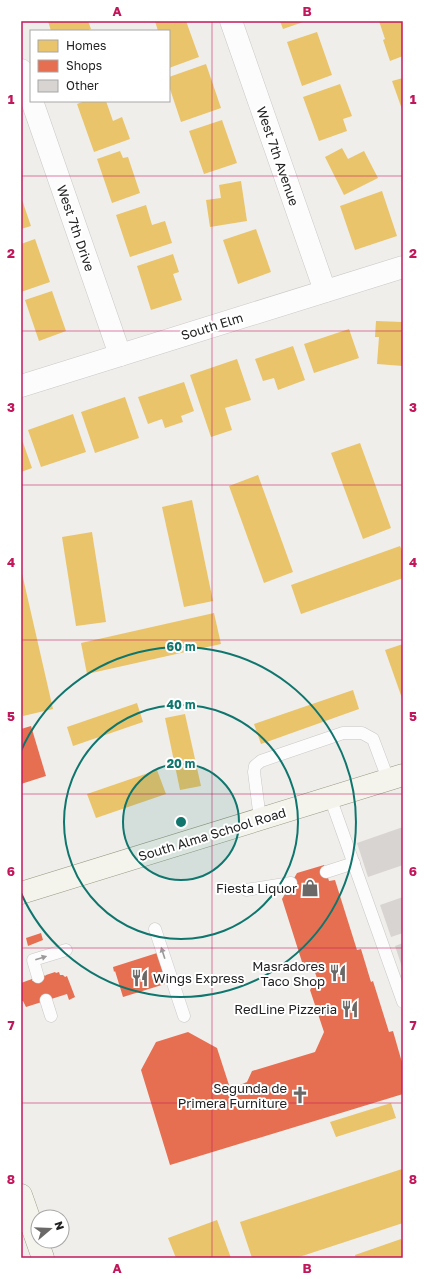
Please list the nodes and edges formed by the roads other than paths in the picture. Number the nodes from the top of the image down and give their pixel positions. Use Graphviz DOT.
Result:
graph roads {
  1 [pos="231,21"];
  2 [pos="21,70"];
  3 [pos="30,97"];
  4 [pos="32,102"];
  5 [pos="403,267"];
  6 [pos="325,291"];
  7 [pos="120,355"];
  8 [pos="21,386"];
  9 [pos="396,777"];
  10 [pos="330,797"];
  11 [pos="260,819"];
  12 [pos="354,863"];
  13 [pos="326,872"];
  14 [pos="291,883"];
  15 [pos="246,890"];
  16 [pos="21,893"];
  17 [pos="155,929"];
  18 [pos="66,950"];
  19 [pos="38,977"];
  20 [pos="46,1000"];
  21 [pos="403,1002"];
  22 [pos="51,1016"];
  23 [pos="184,1016"];
  24 [pos="21,1195"];
  25 [pos="43,1258"];
  1 -- 6 [label="street, West 7th Avenue"];
  2 -- 3 [label="street, West 7th Drive"];
  4 -- 7 [label="street, West 7th Drive"];
  5 -- 6 [label="street, South Elm"];
  6 -- 7 [label="street, South Elm"];
  7 -- 8 [label="street, South Elm"];
  9 -- 10 [label="main road, South Alma School Road"];
  9 -- 11 [label="lane"];
  10 -- 11 [label="main road, South Alma School Road"];
  10 -- 12 [label="lane"];
  11 -- 16 [label="main road, South Alma School Road"];
  12 -- 13 [label="lane"];
  12 -- 21 [label="lane"];
  14 -- 15 [label="lane"];
  23 -- 17 [label="lane, one-way"];
  19 -- 18 [label="lane, one-way"];
  20 -- 22 [label="lane"];
  24 -- 25 [label="main road"];
}
